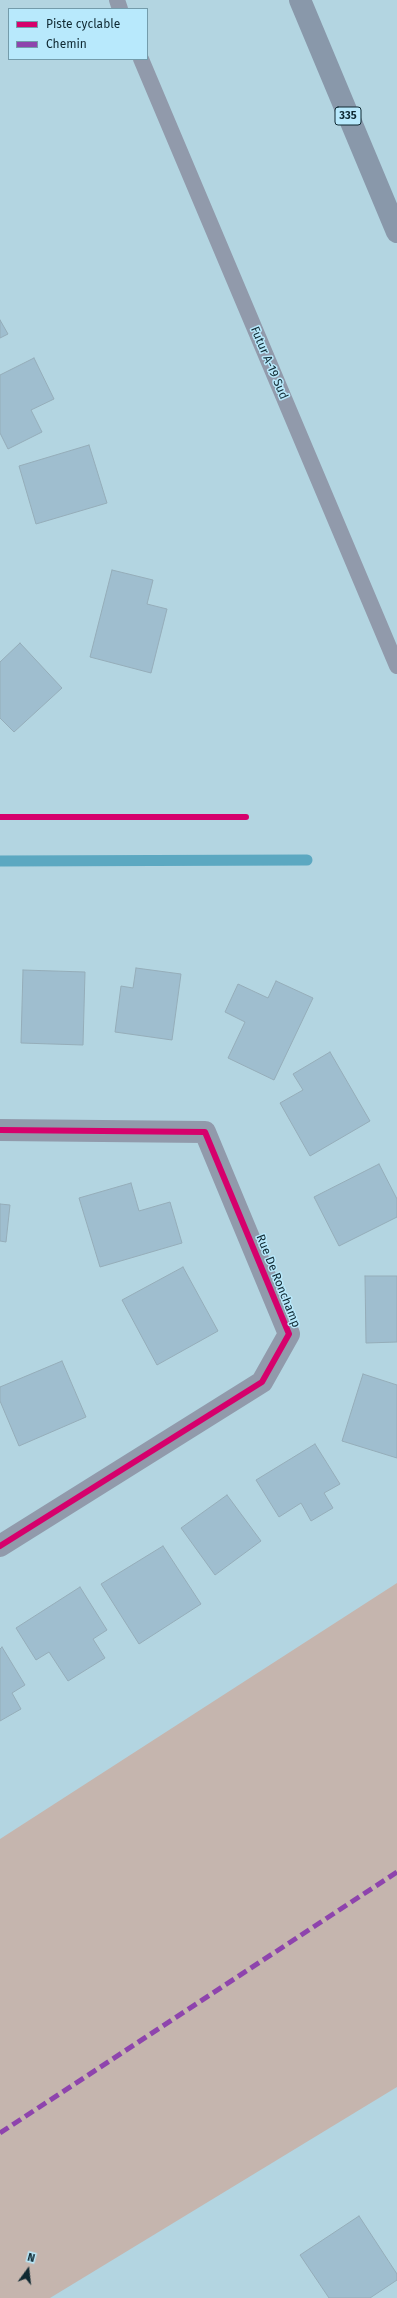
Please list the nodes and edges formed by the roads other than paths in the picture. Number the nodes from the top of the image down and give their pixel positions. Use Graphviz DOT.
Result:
graph roads {
  1 [pos="300,0"];
  2 [pos="141,60"];
  3 [pos="397,232"];
  4 [pos="397,666"];
  5 [pos="0,1130"];
  6 [pos="0,1546"];
  1 -- 3 [label="highway, 335"];
  2 -- 4 [label="lane, Futur A-19 Sud"];
  5 -- 6 [label="street, Rue De Ronchamp"];
}
